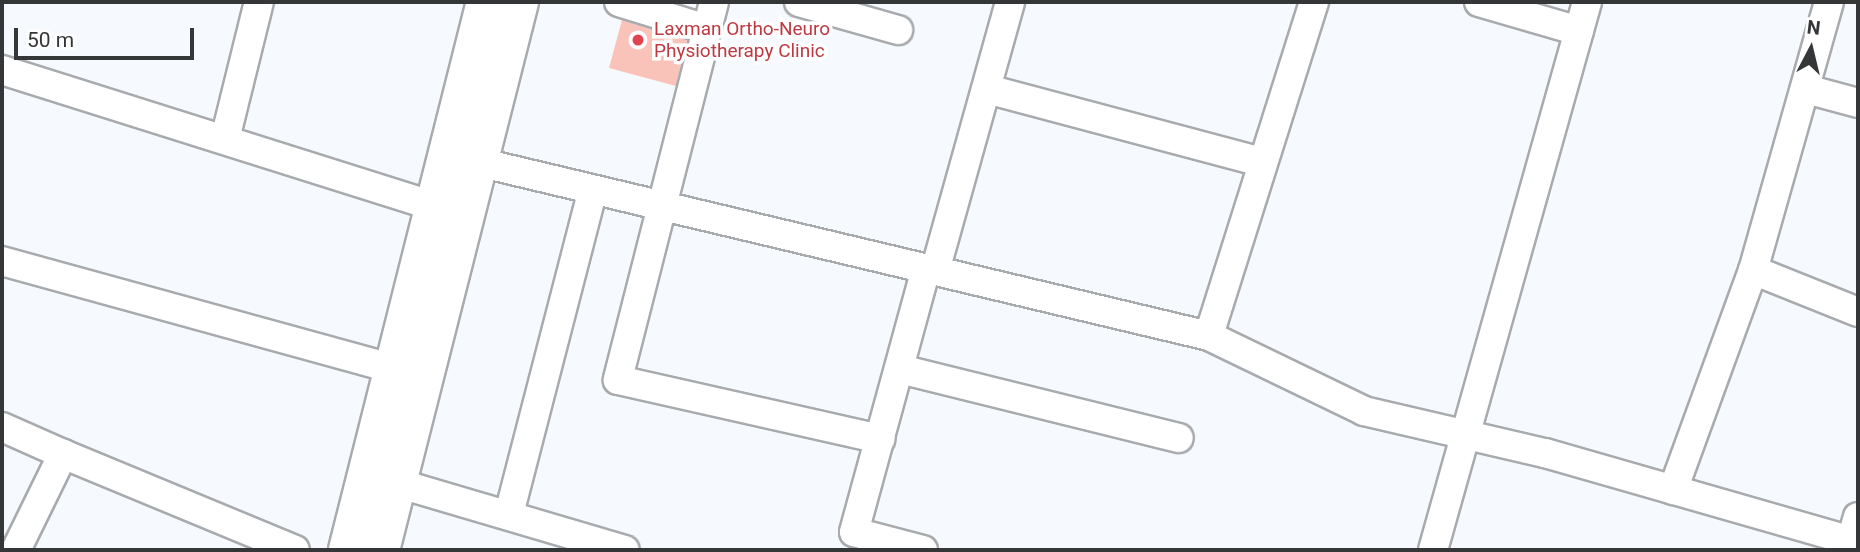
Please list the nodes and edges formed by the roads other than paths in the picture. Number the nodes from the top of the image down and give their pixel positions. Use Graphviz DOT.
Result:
graph roads {
  1 [pos="259,2"];
  2 [pos="486,2"];
  3 [pos="519,2"];
  4 [pos="619,2"];
  5 [pos="714,2"];
  6 [pos="799,2"];
  7 [pos="1010,2"];
  8 [pos="1314,2"];
  9 [pos="1479,2"];
  10 [pos="1587,2"];
  11 [pos="1829,2"];
  12 [pos="707,29"];
  13 [pos="898,30"];
  14 [pos="1578,31"];
  15 [pos="2,70"];
  16 [pos="986,89"];
  17 [pos="1806,89"];
  18 [pos="1858,103"];
  19 [pos="225,139"];
  20 [pos="474,161"];
  21 [pos="1261,162"];
  22 [pos="593,190"];
  23 [pos="662,207"];
  24 [pos="446,210"];
  25 [pos="2,261"];
  26 [pos="931,270"];
  27 [pos="1753,270"];
  28 [pos="1858,312"];
  29 [pos="1209,336"];
  30 [pos="394,369"];
  31 [pos="900,369"];
  32 [pos="2,427"];
  33 [pos="1464,435"];
  34 [pos="1179,438"];
  35 [pos="880,439"];
  36 [pos="63,454"];
  37 [pos="383,479"];
  38 [pos="1673,490"];
  39 [pos="509,514"];
  40 [pos="1856,534"];
  41 [pos="851,541"];
  42 [pos="569,542"];
  43 [pos="16,550"];
  44 [pos="295,550"];
  45 [pos="348,550"];
  46 [pos="380,550"];
  47 [pos="625,550"];
  48 [pos="923,550"];
  49 [pos="1433,550"];
  1 -- 19 [label="street"];
  2 -- 24 [label="street"];
  3 -- 20 [label="street"];
  4 -- 12 [label="street"];
  5 -- 12 [label="street"];
  6 -- 13 [label="street"];
  7 -- 16 [label="street"];
  8 -- 21 [label="street"];
  9 -- 14 [label="street"];
  10 -- 14 [label="street"];
  11 -- 17 [label="street"];
  12 -- 23 [label="street"];
  14 -- 33 [label="street"];
  15 -- 19 [label="street"];
  16 -- 21 [label="street"];
  16 -- 26 [label="street"];
  17 -- 18 [label="street"];
  17 -- 27 [label="street"];
  19 -- 24 [label="street"];
  20 -- 22 [label="street"];
  20 -- 24 [label="street"];
  21 -- 29 [label="street"];
  22 -- 23 [label="street"];
  22 -- 39 [label="street"];
  23 -- 26 [label="street"];
  23 -- 35 [label="street"];
  24 -- 30 [label="street"];
  24 -- 37 [label="street"];
  25 -- 30 [label="street"];
  26 -- 29 [label="street"];
  26 -- 31 [label="street"];
  27 -- 28 [label="street"];
  27 -- 38 [label="street"];
  29 -- 33 [label="street"];
  30 -- 37 [label="street"];
  31 -- 34 [label="street"];
  31 -- 35 [label="street"];
  32 -- 36 [label="street"];
  33 -- 38 [label="street"];
  33 -- 49 [label="street"];
  35 -- 41 [label="street"];
  36 -- 43 [label="street"];
  36 -- 44 [label="street"];
  37 -- 39 [label="street"];
  37 -- 45 [label="street"];
  37 -- 46 [label="street"];
  38 -- 40 [label="street"];
  39 -- 42 [label="street"];
  41 -- 48 [label="street"];
  42 -- 47 [label="street"];
}
